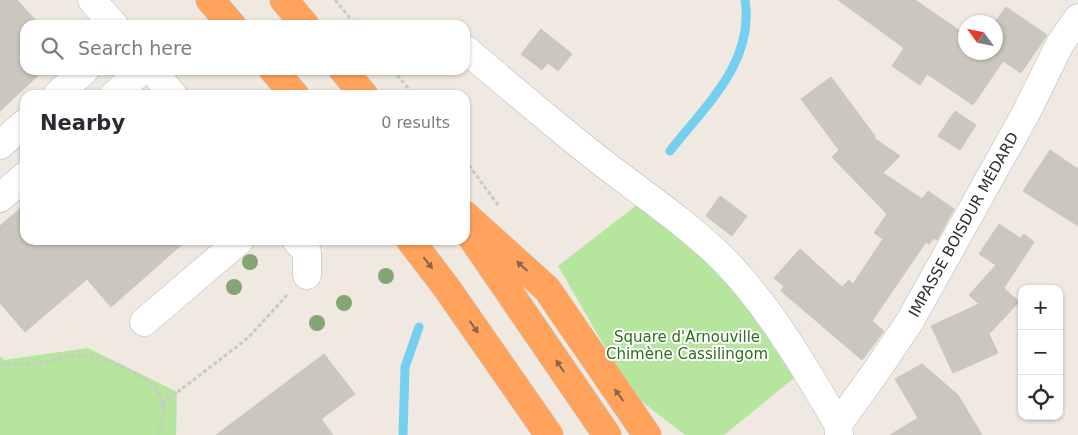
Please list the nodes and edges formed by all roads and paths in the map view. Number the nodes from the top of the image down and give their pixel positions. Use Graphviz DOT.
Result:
graph roads {
  1 [pos="92,0"];
  2 [pos="210,0"];
  3 [pos="284,0"];
  4 [pos="335,0"];
  5 [pos="1078,18"];
  6 [pos="110,20"];
  7 [pos="228,20"];
  8 [pos="301,20"];
  9 [pos="352,20"];
  10 [pos="470,53"];
  11 [pos="79,75"];
  12 [pos="136,75"];
  13 [pos="156,75"];
  14 [pos="277,75"];
  15 [pos="347,75"];
  16 [pos="397,75"];
  17 [pos="63,90"];
  18 [pos="120,90"];
  19 [pos="169,90"];
  20 [pos="291,90"];
  21 [pos="360,90"];
  22 [pos="410,90"];
  23 [pos="20,128"];
  24 [pos="0,146"];
  25 [pos="20,180"];
  26 [pos="0,198"];
  27 [pos="470,220"];
  28 [pos="470,235"];
  29 [pos="234,245"];
  30 [pos="301,245"];
  31 [pos="414,245"];
  32 [pos="307,275"];
  33 [pos="144,322"];
  34 [pos="0,364"];
  35 [pos="162,404"];
  36 [pos="838,429"];
  37 [pos="157,435"];
  38 [pos="550,435"];
  39 [pos="608,435"];
  40 [pos="647,435"];
  1 -- 6 [label="street"];
  2 -- 7 [label="highway"];
  3 -- 8 [label="highway"];
  4 -- 9 [label="path"];
  5 -- 36 [label="street, IMPASSE BOISDUR MÉDARD"];
  10 -- 36 [label="street"];
  11 -- 17 [label="street"];
  12 -- 18 [label="street"];
  13 -- 19 [label="street"];
  14 -- 20 [label="highway"];
  15 -- 21 [label="highway"];
  16 -- 22 [label="path"];
  23 -- 24 [label="street"];
  25 -- 26 [label="street"];
  40 -- 27 [label="highway, one-way"];
  39 -- 28 [label="highway, one-way"];
  29 -- 33 [label="street"];
  30 -- 32 [label="street"];
  31 -- 38 [label="highway, one-way"];
  32 -- 35 [label="path"];
  34 -- 35 [label="path"];
  35 -- 37 [label="path"];
}
